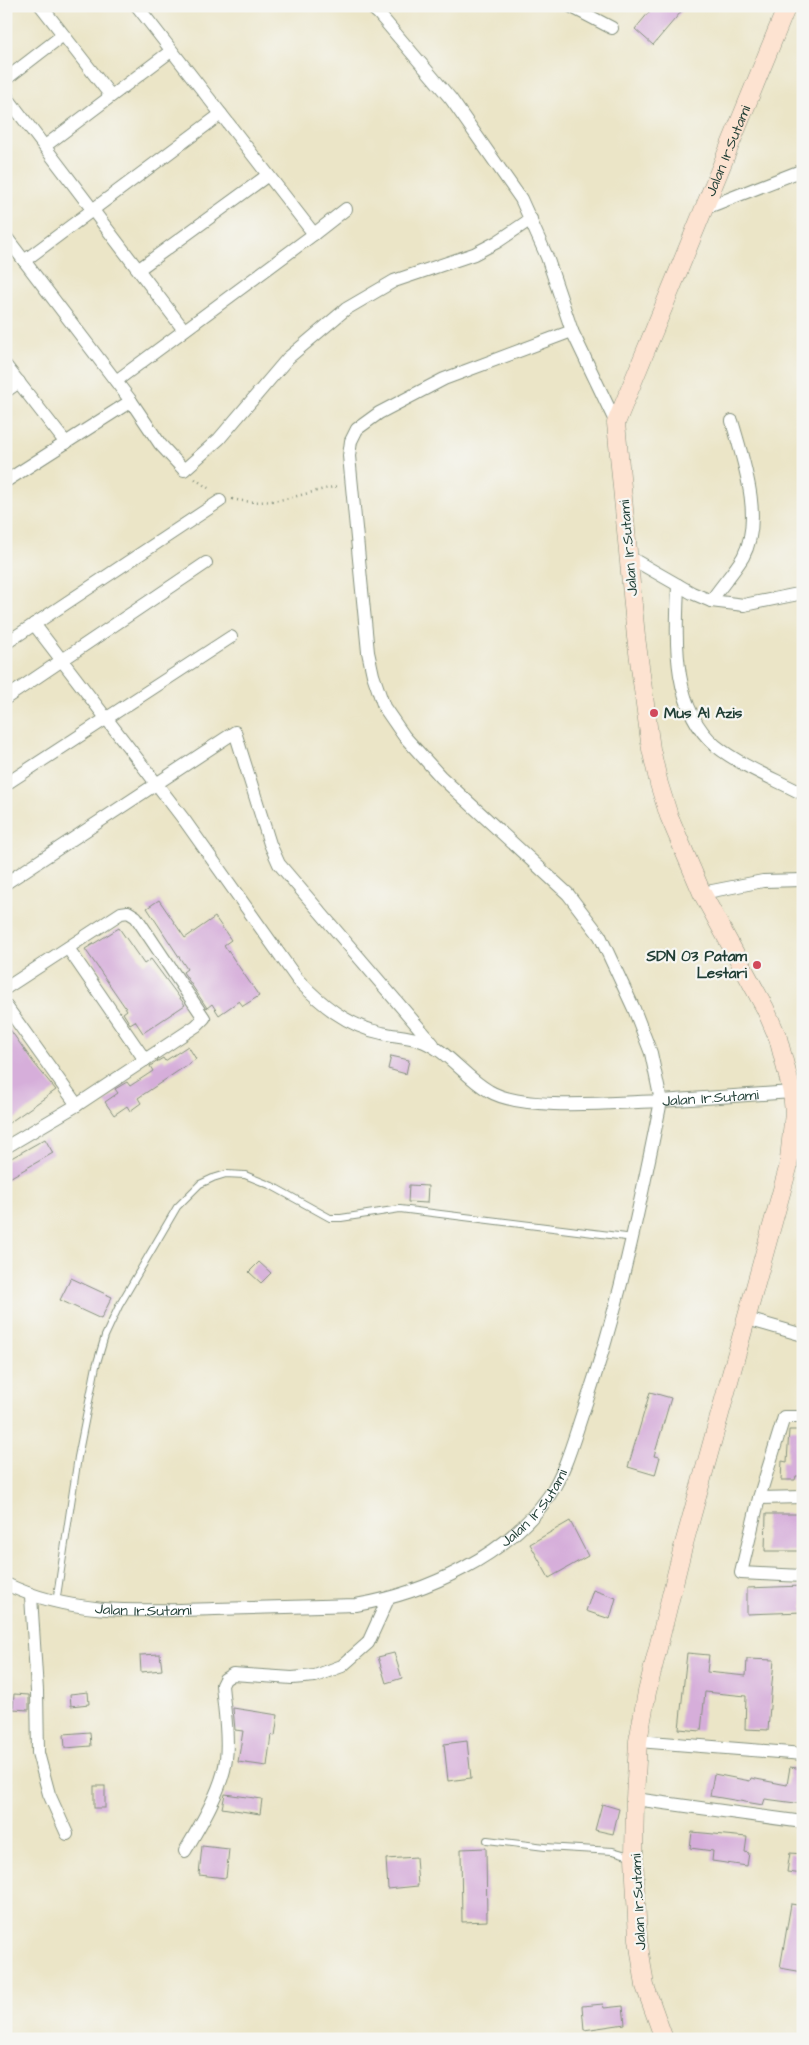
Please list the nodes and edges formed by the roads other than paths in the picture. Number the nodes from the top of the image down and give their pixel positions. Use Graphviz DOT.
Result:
graph roads {
  1 [pos="41,6"];
  2 [pos="137,6"];
  3 [pos="570,6"];
  4 [pos="786,6"];
  5 [pos="374,9"];
  6 [pos="612,28"];
  7 [pos="63,35"];
  8 [pos="171,50"];
  9 [pos="6,79"];
  10 [pos="6,96"];
  11 [pos="111,96"];
  12 [pos="221,114"];
  13 [pos="44,146"];
  14 [pos="803,170"];
  15 [pos="268,175"];
  16 [pos="94,209"];
  17 [pos="346,209"];
  18 [pos="703,209"];
  19 [pos="531,219"];
  20 [pos="314,234"];
  21 [pos="6,237"];
  22 [pos="24,260"];
  23 [pos="139,270"];
  24 [pos="184,330"];
  25 [pos="572,331"];
  26 [pos="6,366"];
  27 [pos="116,381"];
  28 [pos="19,382"];
  29 [pos="6,391"];
  30 [pos="131,401"];
  31 [pos="732,421"];
  32 [pos="616,424"];
  33 [pos="66,443"];
  34 [pos="6,481"];
  35 [pos="219,496"];
  36 [pos="629,557"];
  37 [pos="206,563"];
  38 [pos="678,585"];
  39 [pos="803,593"];
  40 [pos="711,601"];
  41 [pos="34,624"];
  42 [pos="231,637"];
  43 [pos="6,643"];
  44 [pos="62,661"];
  45 [pos="6,698"];
  46 [pos="107,719"];
  47 [pos="6,784"];
  48 [pos="157,784"];
  49 [pos="803,794"];
  50 [pos="803,880"];
  51 [pos="6,883"];
  52 [pos="702,893"];
  53 [pos="68,948"];
  54 [pos="6,988"];
  55 [pos="6,1006"];
  56 [pos="437,1048"];
  57 [pos="145,1060"];
  58 [pos="792,1092"];
  59 [pos="661,1101"];
  60 [pos="77,1105"];
  61 [pos="6,1146"];
  62 [pos="634,1238"];
  63 [pos="747,1319"];
  64 [pos="803,1335"];
  65 [pos="803,1416"];
  66 [pos="803,1497"];
  67 [pos="759,1498"];
  68 [pos="803,1576"];
  69 [pos="6,1584"];
  70 [pos="31,1596"];
  71 [pos="388,1599"];
  72 [pos="56,1603"];
  73 [pos="638,1741"];
  74 [pos="803,1754"];
  75 [pos="635,1799"];
  76 [pos="803,1822"];
  77 [pos="67,1834"];
  78 [pos="487,1840"];
  79 [pos="185,1851"];
  80 [pos="634,1857"];
  81 [pos="664,2039"];
  1 -- 7 [label="street"];
  2 -- 8 [label="street"];
  3 -- 6 [label="street"];
  4 -- 18 [label="street, Jalan Ir.Sutami"];
  5 -- 19 [label="street"];
  7 -- 9 [label="street"];
  7 -- 11 [label="street"];
  8 -- 11 [label="street"];
  8 -- 12 [label="street"];
  10 -- 13 [label="street"];
  11 -- 13 [label="street"];
  12 -- 15 [label="street"];
  12 -- 16 [label="street"];
  13 -- 16 [label="street"];
  14 -- 18 [label="street"];
  15 -- 20 [label="street"];
  15 -- 23 [label="street"];
  16 -- 22 [label="street"];
  16 -- 23 [label="street"];
  17 -- 20 [label="street"];
  18 -- 32 [label="street, Jalan Ir.Sutami"];
  19 -- 25 [label="street"];
  19 -- 30 [label="street"];
  20 -- 24 [label="street"];
  21 -- 22 [label="street"];
  22 -- 27 [label="street"];
  23 -- 24 [label="street"];
  24 -- 27 [label="street"];
  25 -- 32 [label="street"];
  25 -- 59 [label="street"];
  26 -- 28 [label="street"];
  27 -- 30 [label="street"];
  28 -- 29 [label="street"];
  28 -- 33 [label="street"];
  30 -- 33 [label="street"];
  31 -- 40 [label="street"];
  32 -- 36 [label="street, Jalan Ir.Sutami"];
  33 -- 34 [label="street"];
  35 -- 41 [label="street"];
  36 -- 38 [label="street"];
  36 -- 52 [label="street, Jalan Ir.Sutami"];
  37 -- 44 [label="street"];
  38 -- 40 [label="street"];
  38 -- 49 [label="street"];
  39 -- 40 [label="street"];
  41 -- 43 [label="street"];
  41 -- 44 [label="street"];
  42 -- 46 [label="street"];
  44 -- 45 [label="street"];
  44 -- 46 [label="street"];
  46 -- 47 [label="street"];
  46 -- 48 [label="street"];
  48 -- 51 [label="street"];
  48 -- 56 [label="street"];
  48 -- 56 [label="street"];
  50 -- 52 [label="street"];
  52 -- 58 [label="street, Jalan Ir.Sutami"];
  53 -- 54 [label="street"];
  53 -- 57 [label="street"];
  53 -- 57 [label="street"];
  55 -- 60 [label="street"];
  56 -- 59 [label="street"];
  57 -- 60 [label="street"];
  58 -- 59 [label="street, Jalan Ir.Sutami"];
  58 -- 63 [label="street, Jalan Ir.Sutami"];
  59 -- 62 [label="street, Jalan Ir.Sutami"];
  60 -- 61 [label="street"];
  62 -- 71 [label="street, Jalan Ir.Sutami"];
  62 -- 72 [label="lane"];
  63 -- 64 [label="street"];
  63 -- 73 [label="street, Jalan Ir.Sutami"];
  65 -- 67 [label="street"];
  66 -- 67 [label="street"];
  67 -- 68 [label="street"];
  69 -- 70 [label="street, Jalan Ir.Sutami"];
  70 -- 72 [label="street, Jalan Ir.Sutami"];
  70 -- 77 [label="street"];
  71 -- 72 [label="street, Jalan Ir.Sutami"];
  71 -- 79 [label="street"];
  73 -- 74 [label="street"];
  73 -- 75 [label="street, Jalan Ir.Sutami"];
  75 -- 76 [label="street"];
  75 -- 80 [label="street, Jalan Ir.Sutami"];
  78 -- 80 [label="lane"];
  80 -- 81 [label="street, Jalan Ir.Sutami"];
}
